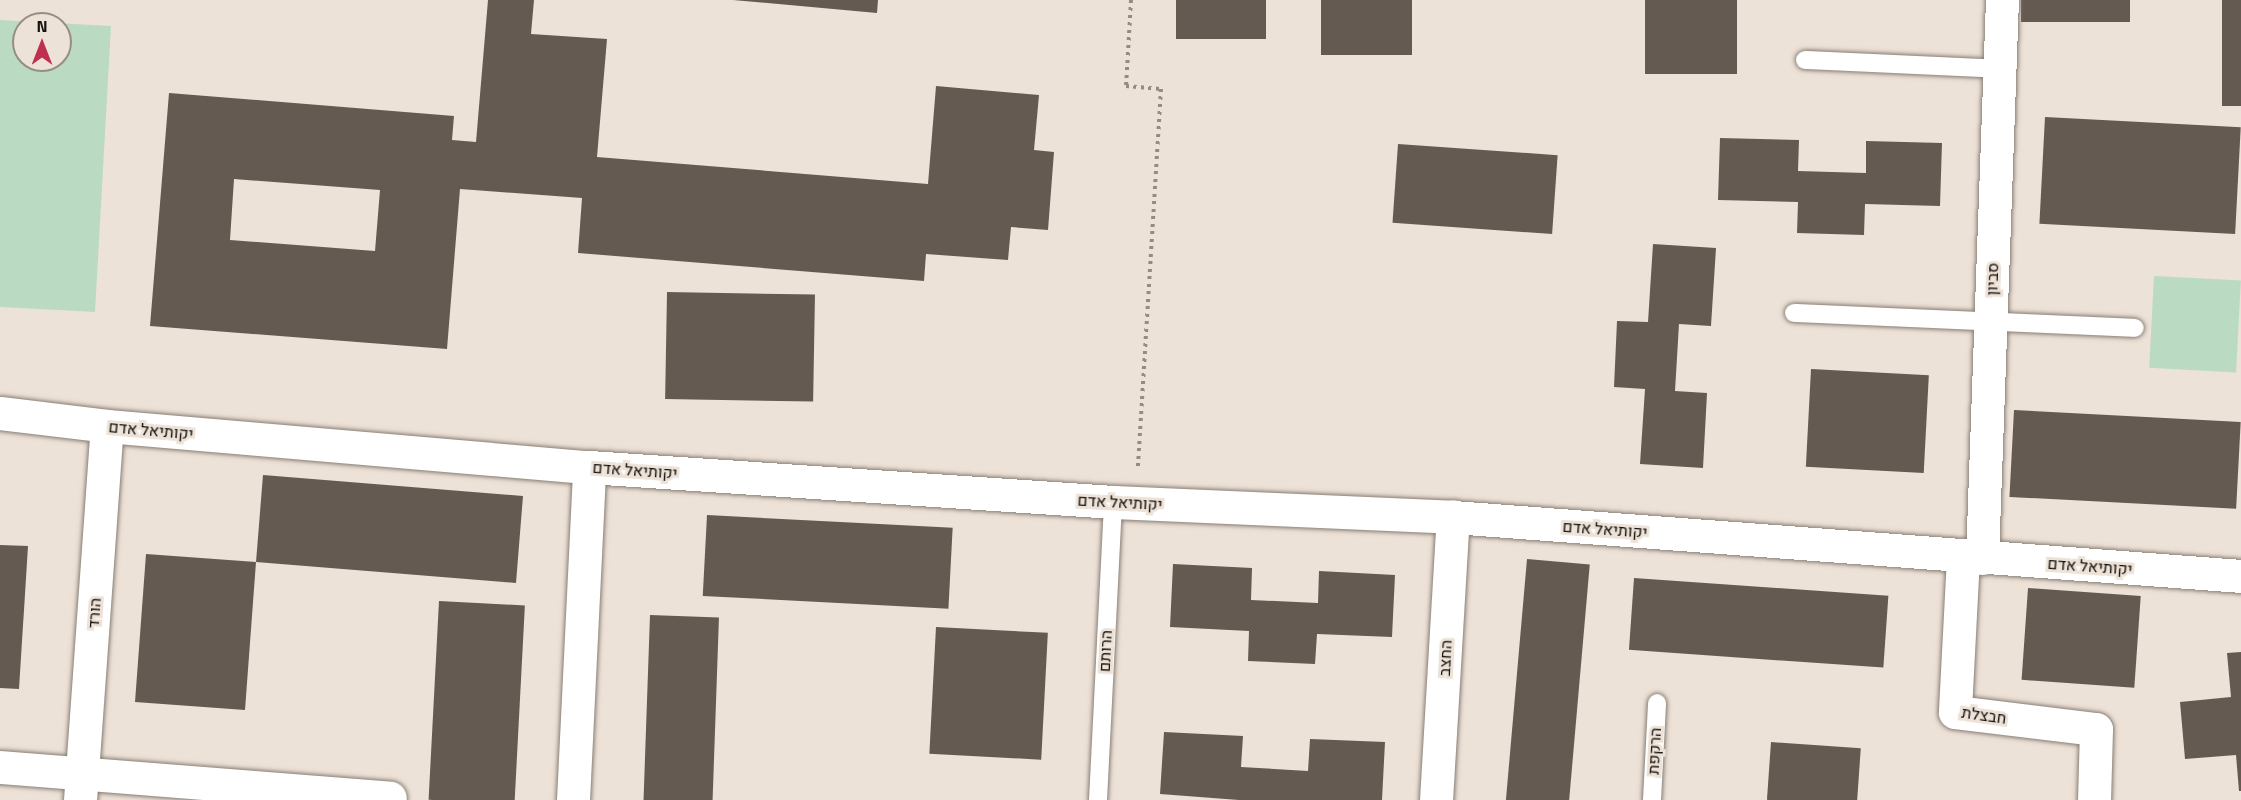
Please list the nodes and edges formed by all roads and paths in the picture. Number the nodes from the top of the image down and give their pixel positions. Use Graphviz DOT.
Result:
graph roads {
  1 [pos="1131,0"];
  2 [pos="2002,0"];
  3 [pos="1805,60"];
  4 [pos="2000,69"];
  5 [pos="1794,313"];
  6 [pos="1991,321"];
  7 [pos="2135,328"];
  8 [pos="0,413"];
  9 [pos="107,426"];
  10 [pos="590,467"];
  11 [pos="1124,502"];
  12 [pos="1453,517"];
  13 [pos="1972,558"];
  14 [pos="2241,576"];
  15 [pos="1657,703"];
  16 [pos="0,767"];
  17 [pos="81,787"];
  18 [pos="390,798"];
  19 [pos="573,800"];
  20 [pos="1098,800"];
  21 [pos="1436,800"];
  22 [pos="1652,800"];
  23 [pos="2094,800"];
  1 -- 11 [label="path"];
  2 -- 4 [label="street, סביון"];
  3 -- 4 [label="lane"];
  4 -- 6 [label="street, סביון"];
  5 -- 6 [label="lane"];
  6 -- 7 [label="lane"];
  6 -- 13 [label="street, סביון"];
  8 -- 9 [label="street, יקותיאל אדם"];
  9 -- 10 [label="street, יקותיאל אדם"];
  9 -- 17 [label="street, הורד"];
  10 -- 11 [label="street, יקותיאל אדם"];
  10 -- 19 [label="street"];
  11 -- 12 [label="street, יקותיאל אדם"];
  11 -- 20 [label="lane, הרותם"];
  12 -- 13 [label="street, יקותיאל אדם"];
  12 -- 21 [label="street, החצב"];
  13 -- 14 [label="street, יקותיאל אדם"];
  13 -- 23 [label="street, חבצלת"];
  15 -- 22 [label="lane, הרקפת"];
  16 -- 17 [label="street"];
  17 -- 18 [label="street"];
}
